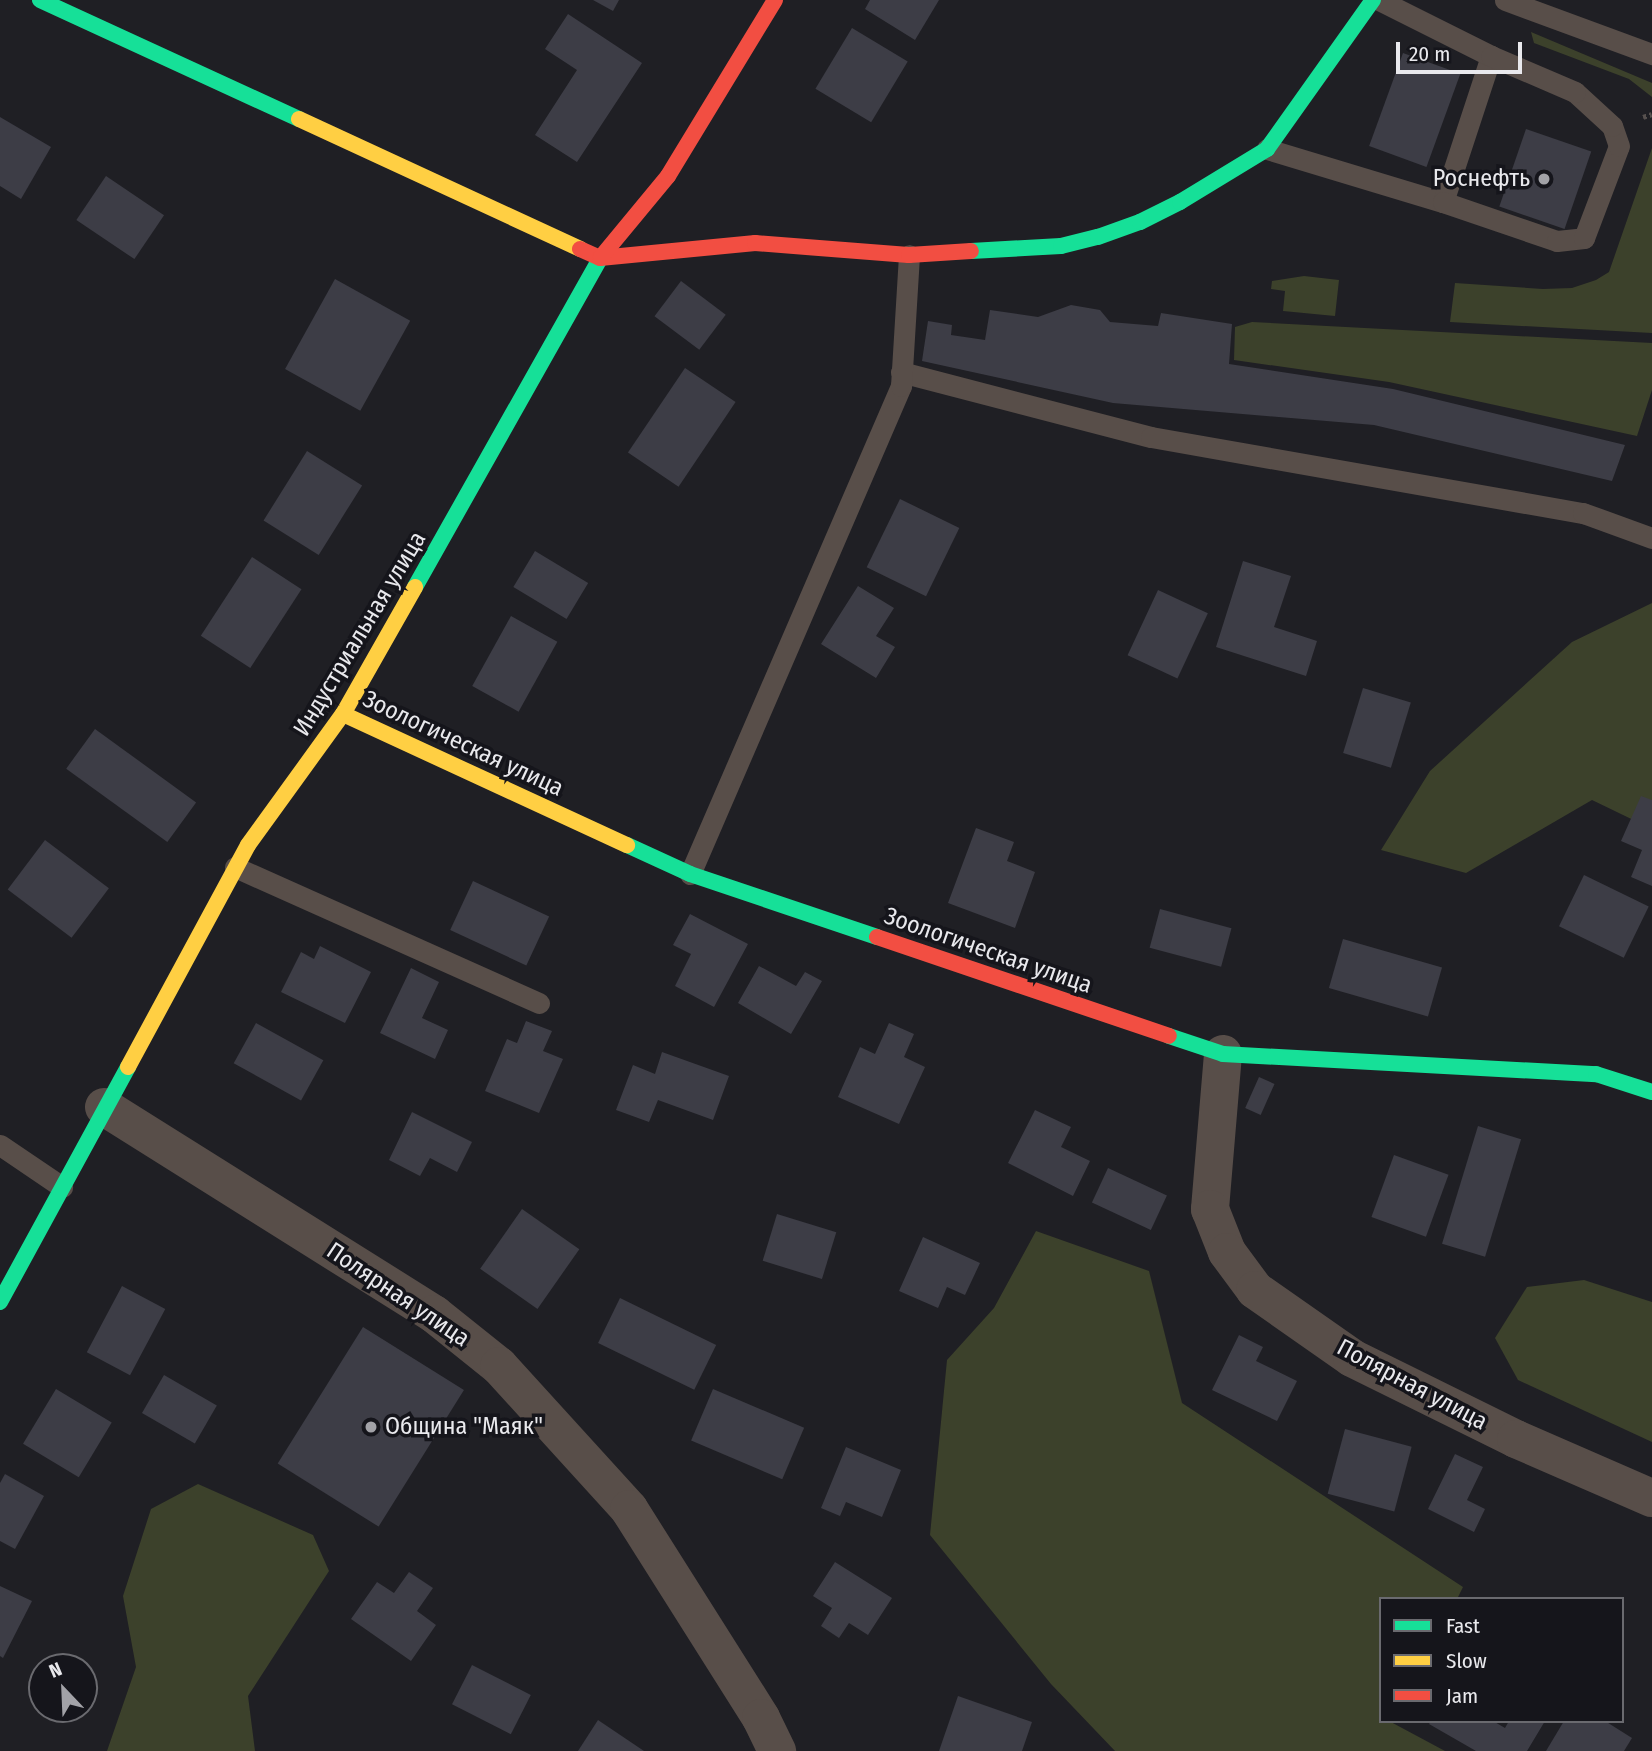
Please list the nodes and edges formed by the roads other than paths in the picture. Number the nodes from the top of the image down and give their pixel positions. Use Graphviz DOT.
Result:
graph roads {
  1 [pos="40,0"];
  2 [pos="775,0"];
  3 [pos="1376,0"];
  4 [pos="1506,0"];
  5 [pos="1652,54"];
  6 [pos="1491,56"];
  7 [pos="1267,149"];
  8 [pos="1443,202"];
  9 [pos="909,255"];
  10 [pos="600,258"];
  11 [pos="901,372"];
  12 [pos="1652,538"];
  13 [pos="343,714"];
  14 [pos="235,867"];
  15 [pos="690,874"];
  16 [pos="539,1003"];
  17 [pos="1223,1054"];
  18 [pos="1652,1092"];
  19 [pos="104,1107"];
  20 [pos="0,1145"];
  21 [pos="62,1187"];
  22 [pos="0,1302"];
  23 [pos="1652,1498"];
  24 [pos="776,1751"];
  1 -- 10 [label="street"];
  2 -- 10 [label="street, Индустриальная улица"];
  3 -- 6 [label="lane"];
  3 -- 7 [label="street"];
  4 -- 5 [label="lane"];
  6 -- 8 [label="lane"];
  6 -- 8 [label="lane"];
  7 -- 8 [label="lane"];
  7 -- 9 [label="street"];
  9 -- 10 [label="street"];
  9 -- 11 [label="lane"];
  10 -- 13 [label="street, Индустриальная улица"];
  11 -- 12 [label="lane"];
  11 -- 15 [label="lane"];
  13 -- 14 [label="street, Индустриальная улица"];
  13 -- 15 [label="street, Зоологическая улица"];
  14 -- 16 [label="lane"];
  14 -- 19 [label="street, Индустриальная улица"];
  15 -- 17 [label="street, Зоологическая улица"];
  17 -- 18 [label="street, Зоологическая улица"];
  17 -- 23 [label="street, Полярная улица"];
  19 -- 21 [label="street, Индустриальная улица"];
  19 -- 24 [label="street, Полярная улица"];
  20 -- 21 [label="lane"];
  21 -- 22 [label="street, Индустриальная улица"];
}
